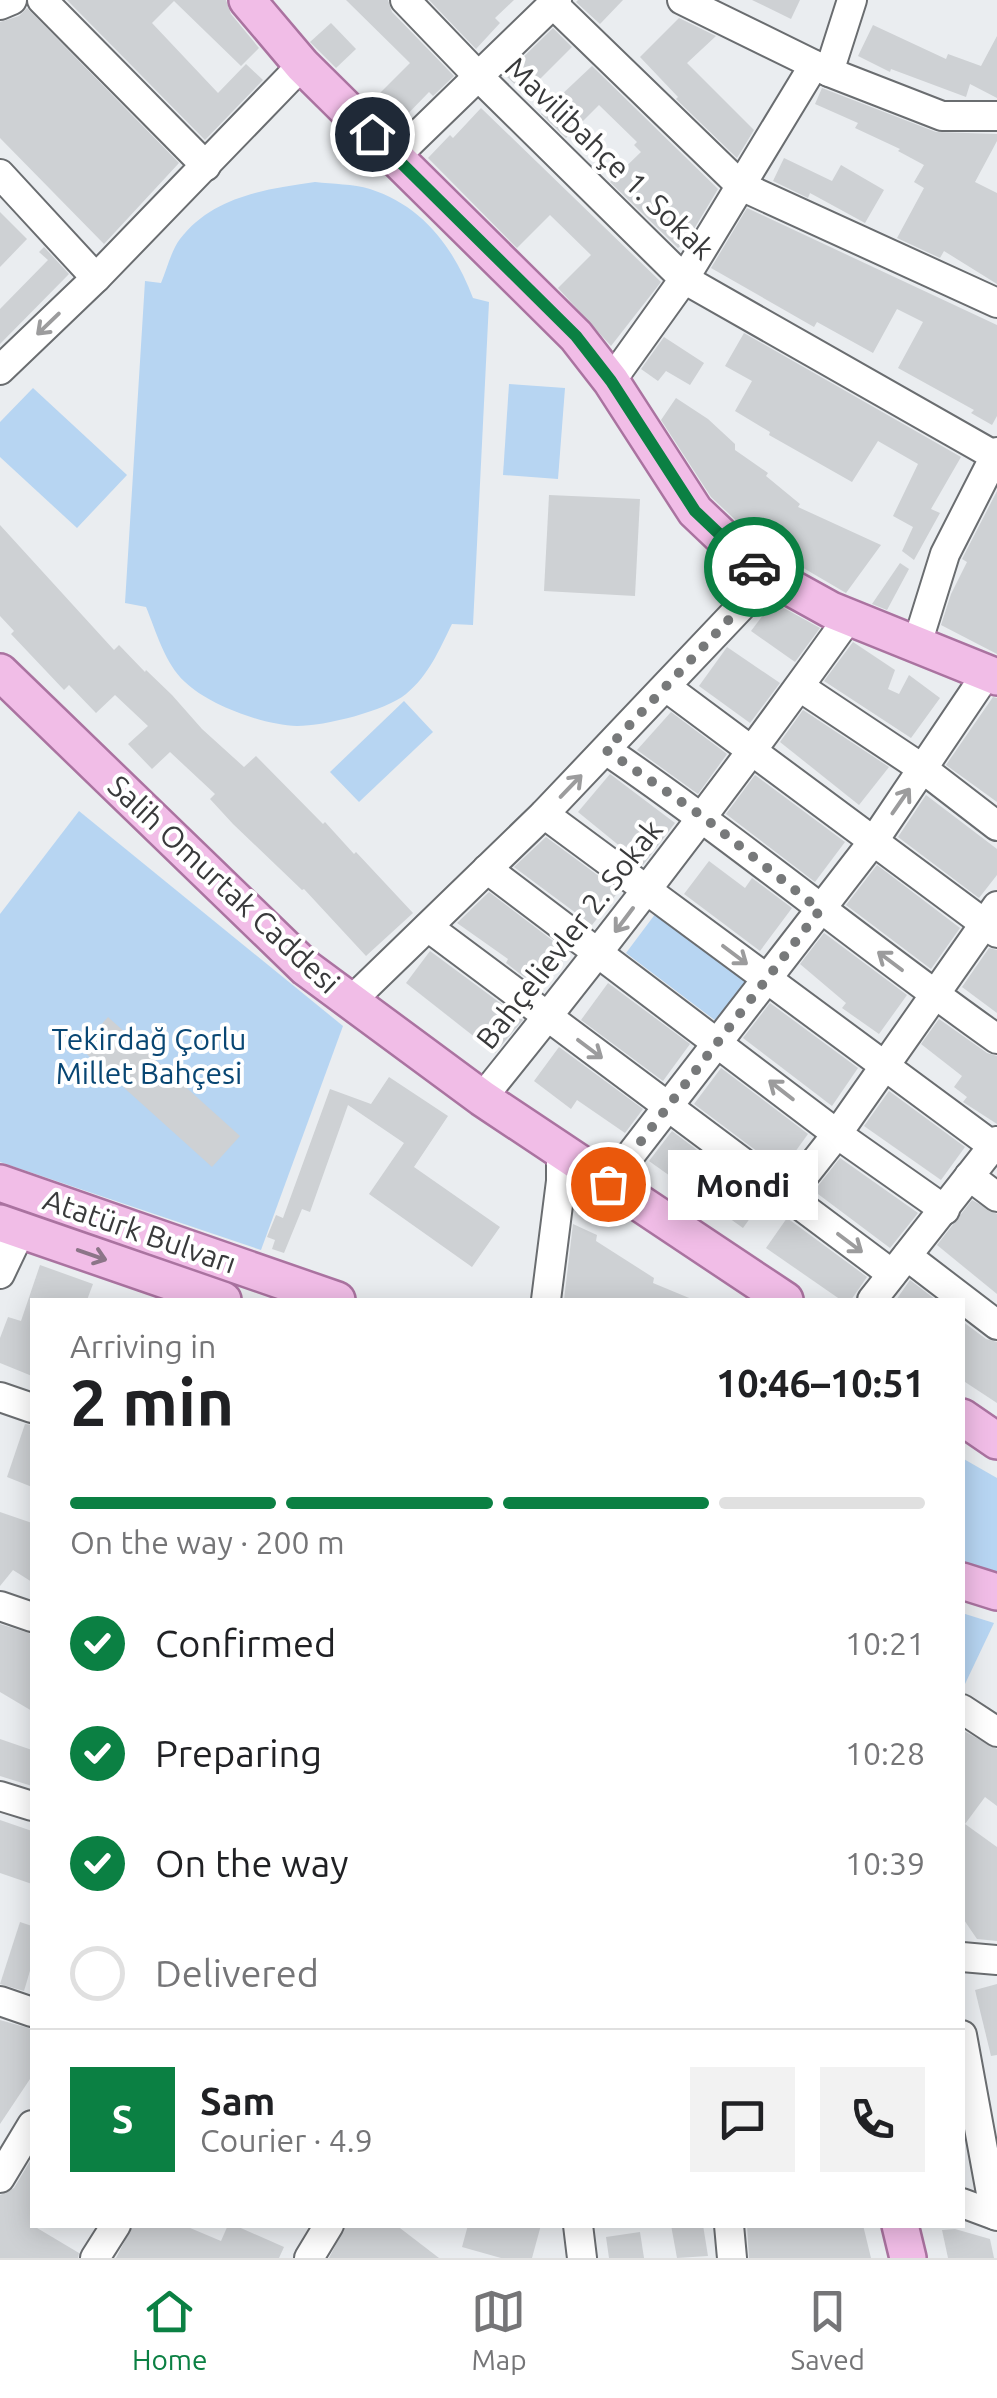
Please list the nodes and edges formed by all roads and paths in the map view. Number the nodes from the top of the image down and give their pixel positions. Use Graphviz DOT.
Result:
graph roads {
  1 [pos="12,0"];
  2 [pos="42,0"];
  3 [pos="247,0"];
  4 [pos="405,0"];
  5 [pos="682,0"];
  6 [pos="852,0"];
  7 [pos="555,2"];
  8 [pos="0,5"];
  9 [pos="302,65"];
  10 [pos="821,69"];
  11 [pos="480,78"];
  12 [pos="997,116"];
  13 [pos="395,157"];
  14 [pos="206,166"];
  15 [pos="0,174"];
  16 [pos="741,186"];
  17 [pos="96,278"];
  18 [pos="684,279"];
  19 [pos="997,303"];
  20 [pos="0,370"];
  21 [pos="611,381"];
  22 [pos="996,456"];
  23 [pos="770,576"];
  24 [pos="849,617"];
  25 [pos="917,644"];
  26 [pos="0,672"];
  27 [pos="992,675"];
  28 [pos="666,687"];
  29 [pos="800,687"];
  30 [pos="606,750"];
  31 [pos="753,751"];
  32 [pos="923,769"];
  33 [pos="544,814"];
  34 [pos="702,816"];
  35 [pos="997,826"];
  36 [pos="874,839"];
  37 [pos="487,869"];
  38 [pos="648,888"];
  39 [pos="820,910"];
  40 [pos="993,921"];
  41 [pos="428,927"];
  42 [pos="599,952"];
  43 [pos="766,979"];
  44 [pos="936,996"];
  45 [pos="352,1001"];
  46 [pos="548,1017"];
  47 [pos="997,1039"];
  48 [pos="717,1040"];
  49 [pos="885,1064"];
  50 [pos="482,1098"];
  51 [pos="667,1107"];
  52 [pos="837,1134"];
  53 [pos="995,1143"];
  54 [pos="561,1152"];
  55 [pos="970,1176"];
  56 [pos="0,1183"];
  57 [pos="608,1184"];
  58 [pos="788,1196"];
  59 [pos="997,1197"];
  60 [pos="945,1210"];
  61 [pos="10,1226"];
  62 [pos="900,1265"];
  63 [pos="0,1274"];
  64 [pos="217,1298"];
  65 [pos="330,1298"];
  66 [pos="546,1298"];
  67 [pos="745,1298"];
  68 [pos="783,1298"];
  69 [pos="874,1298"];
  70 [pos="953,1298"];
  71 [pos="965,1305"];
  72 [pos="997,1325"];
  73 [pos="0,1398"];
  74 [pos="30,1407"];
  75 [pos="965,1419"];
  76 [pos="965,1438"];
  77 [pos="997,1441"];
  78 [pos="997,1454"];
  79 [pos="965,1583"];
  80 [pos="997,1592"];
  81 [pos="0,1606"];
  82 [pos="30,1616"];
  83 [pos="965,1710"];
  84 [pos="997,1732"];
  85 [pos="0,1796"];
  86 [pos="30,1805"];
  87 [pos="965,1957"];
  88 [pos="997,1960"];
  89 [pos="0,2001"];
  90 [pos="30,2011"];
  91 [pos="965,2051"];
  92 [pos="30,2128"];
  93 [pos="0,2178"];
  94 [pos="965,2204"];
  95 [pos="996,2215"];
  96 [pos="114,2228"];
  97 [pos="327,2228"];
  98 [pos="578,2228"];
  99 [pos="728,2228"];
  100 [pos="901,2228"];
  101 [pos="96,2258"];
  102 [pos="309,2258"];
  103 [pos="582,2258"];
  104 [pos="732,2258"];
  105 [pos="908,2258"];
  1 -- 8 [label="street"];
  2 -- 14 [label="street"];
  3 -- 9 [label="main road"];
  4 -- 11 [label="street, Mavilibahçe 1. Sokak"];
  5 -- 10 [label="street"];
  6 -- 10 [label="street"];
  7 -- 11 [label="street"];
  7 -- 16 [label="street"];
  9 -- 13 [label="main road"];
  9 -- 14 [label="street"];
  10 -- 12 [label="street"];
  10 -- 16 [label="street"];
  11 -- 13 [label="street"];
  11 -- 18 [label="street, Mavilibahçe 1. Sokak"];
  13 -- 21 [label="main road"];
  14 -- 17 [label="street"];
  15 -- 17 [label="street"];
  16 -- 18 [label="street"];
  16 -- 19 [label="street"];
  17 -- 20 [label="street, one-way"];
  18 -- 21 [label="street"];
  18 -- 22 [label="street, Mavilibahçe 1. Sokak"];
  21 -- 23 [label="main road"];
  22 -- 25 [label="street"];
  23 -- 24 [label="main road"];
  23 -- 28 [label="street"];
  24 -- 25 [label="main road"];
  24 -- 29 [label="street, Bahçelievler 2. Sokak"];
  25 -- 27 [label="main road"];
  26 -- 45 [label="main road, Salih Omurtak Caddesi"];
  27 -- 32 [label="street"];
  28 -- 30 [label="street"];
  28 -- 31 [label="street"];
  29 -- 31 [label="street, Bahçelievler 2. Sokak"];
  29 -- 32 [label="street"];
  33 -- 30 [label="street, one-way"];
  30 -- 34 [label="street"];
  31 -- 34 [label="street, Bahçelievler 2. Sokak"];
  31 -- 36 [label="street"];
  32 -- 35 [label="street"];
  36 -- 32 [label="street, one-way"];
  33 -- 37 [label="street"];
  33 -- 38 [label="street"];
  34 -- 38 [label="street, Bahçelievler 2. Sokak"];
  34 -- 39 [label="street"];
  36 -- 39 [label="street"];
  36 -- 40 [label="street"];
  37 -- 41 [label="street"];
  37 -- 42 [label="street"];
  38 -- 42 [label="street, Bahçelievler 2. Sokak, one-way"];
  38 -- 43 [label="street, one-way"];
  39 -- 43 [label="street"];
  44 -- 39 [label="street, one-way"];
  40 -- 44 [label="street"];
  41 -- 45 [label="street"];
  41 -- 46 [label="street"];
  42 -- 46 [label="street, Bahçelievler 2. Sokak"];
  42 -- 48 [label="street"];
  43 -- 48 [label="street"];
  43 -- 49 [label="street"];
  44 -- 47 [label="street"];
  44 -- 49 [label="street"];
  45 -- 50 [label="main road, Salih Omurtak Caddesi"];
  46 -- 50 [label="street, Bahçelievler 2. Sokak"];
  46 -- 51 [label="street, one-way"];
  48 -- 51 [label="street"];
  52 -- 48 [label="street, one-way"];
  49 -- 52 [label="street"];
  49 -- 53 [label="street"];
  50 -- 54 [label="main road, Salih Omurtak Caddesi"];
  51 -- 57 [label="street"];
  51 -- 58 [label="street"];
  52 -- 58 [label="street"];
  52 -- 60 [label="street"];
  53 -- 55 [label="street"];
  54 -- 57 [label="main road, Salih Omurtak Caddesi"];
  54 -- 66 [label="street"];
  55 -- 59 [label="street"];
  55 -- 60 [label="street"];
  56 -- 65 [label="main road, Atatürk Bulvarı"];
  57 -- 67 [label="main road, Salih Omurtak Caddesi"];
  57 -- 68 [label="main road, Salih Omurtak Caddesi"];
  58 -- 62 [label="street, one-way"];
  60 -- 62 [label="street"];
  61 -- 63 [label="street"];
  61 -- 64 [label="main road, Atatürk Bulvarı, one-way"];
  62 -- 69 [label="street"];
  62 -- 70 [label="street"];
  71 -- 72 [label="street"];
  73 -- 74 [label="street"];
  75 -- 77 [label="main road"];
  76 -- 78 [label="main road"];
  79 -- 80 [label="main road"];
  81 -- 82 [label="street"];
  83 -- 84 [label="street"];
  85 -- 86 [label="street"];
  87 -- 88 [label="street"];
  89 -- 90 [label="street"];
  91 -- 95 [label="street"];
  92 -- 93 [label="street"];
  94 -- 95 [label="street"];
  96 -- 101 [label="street"];
  97 -- 102 [label="street"];
  98 -- 103 [label="street"];
  99 -- 104 [label="street"];
  100 -- 105 [label="main road"];
}
